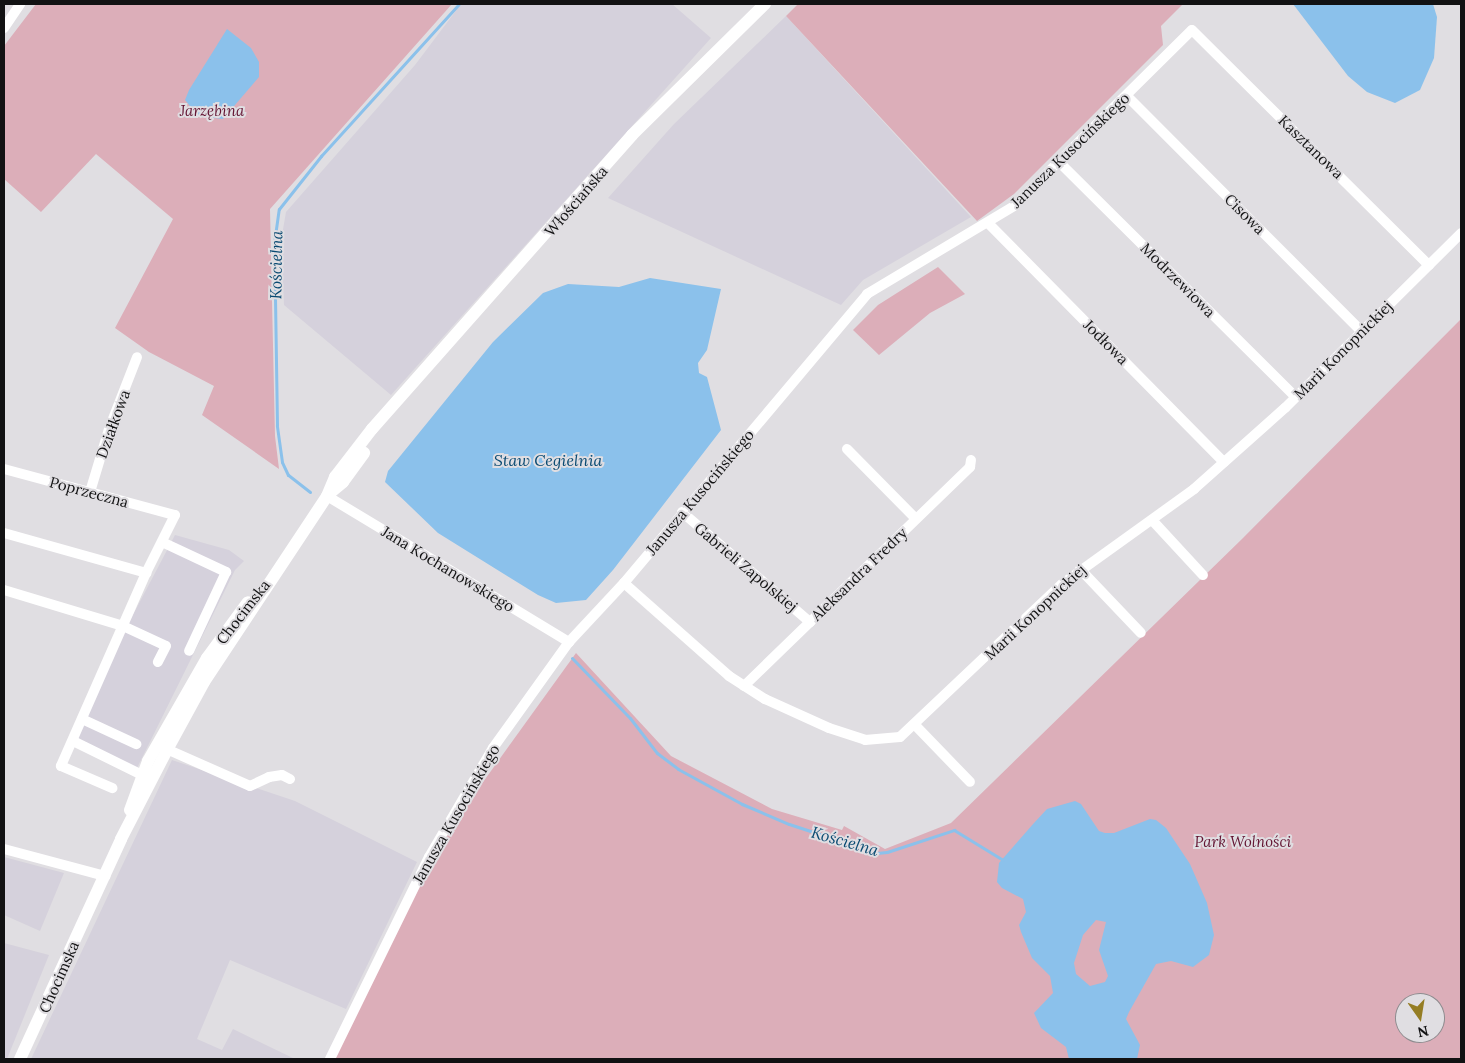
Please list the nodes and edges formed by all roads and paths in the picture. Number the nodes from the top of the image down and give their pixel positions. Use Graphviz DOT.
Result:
graph roads {
  1 [pos="20,4"];
  2 [pos="765,4"];
  3 [pos="4,28"];
  4 [pos="1192,30"];
  5 [pos="1127,96"];
  6 [pos="1060,163"];
  7 [pos="988,223"];
  8 [pos="1461,233"];
  9 [pos="1429,265"];
  10 [pos="1362,332"];
  11 [pos="138,357"];
  12 [pos="1296,397"];
  13 [pos="847,450"];
  14 [pos="971,460"];
  15 [pos="1224,462"];
  16 [pos="4,469"];
  17 [pos="90,492"];
  18 [pos="327,496"];
  19 [pos="682,512"];
  20 [pos="916,518"];
  21 [pos="1152,520"];
  22 [pos="4,533"];
  23 [pos="162,542"];
  24 [pos="1080,569"];
  25 [pos="146,573"];
  26 [pos="1203,575"];
  27 [pos="271,576"];
  28 [pos="624,582"];
  29 [pos="4,590"];
  30 [pos="810,622"];
  31 [pos="123,626"];
  32 [pos="1141,633"];
  33 [pos="569,642"];
  34 [pos="189,651"];
  35 [pos="158,662"];
  36 [pos="744,686"];
  37 [pos="82,719"];
  38 [pos="915,725"];
  39 [pos="73,741"];
  40 [pos="136,744"];
  41 [pos="163,747"];
  42 [pos="142,775"];
  43 [pos="290,779"];
  44 [pos="970,782"];
  45 [pos="112,788"];
  46 [pos="120,839"];
  47 [pos="4,849"];
  48 [pos="105,876"];
  49 [pos="20,1059"];
  50 [pos="330,1059"];
  1 -- 3 [label="street"];
  2 -- 18 [label="main road, Włościańska"];
  4 -- 5 [label="street, Janusza Kusocińskiego"];
  4 -- 9 [label="street, Kasztanowa"];
  5 -- 6 [label="street, Janusza Kusocińskiego"];
  5 -- 10 [label="street, Cisowa"];
  6 -- 7 [label="street, Janusza Kusocińskiego"];
  6 -- 12 [label="street, Modrzewiowa"];
  7 -- 15 [label="street, Jodłowa"];
  7 -- 19 [label="street, Janusza Kusocińskiego"];
  8 -- 9 [label="street, Marii Konopnickiej"];
  9 -- 10 [label="street, Marii Konopnickiej"];
  10 -- 12 [label="street, Marii Konopnickiej"];
  11 -- 17 [label="street, Działkowa"];
  12 -- 15 [label="street, Marii Konopnickiej"];
  13 -- 20 [label="street"];
  14 -- 20 [label="street, Aleksandra Fredry"];
  15 -- 21 [label="street, Marii Konopnickiej"];
  16 -- 17 [label="street, Poprzeczna"];
  17 -- 23 [label="street, Poprzeczna"];
  18 -- 27 [label="main road, Włościańska"];
  18 -- 33 [label="street, Jana Kochanowskiego"];
  19 -- 28 [label="street, Janusza Kusocińskiego"];
  19 -- 30 [label="street, Gabrieli Zapolskiej"];
  20 -- 30 [label="street, Aleksandra Fredry"];
  21 -- 24 [label="street, Marii Konopnickiej"];
  21 -- 26 [label="street"];
  22 -- 25 [label="street"];
  23 -- 25 [label="street"];
  23 -- 34 [label="street"];
  24 -- 32 [label="street"];
  24 -- 38 [label="street, Marii Konopnickiej"];
  25 -- 31 [label="street"];
  27 -- 41 [label="main road, Chocimska"];
  28 -- 33 [label="street, Janusza Kusocińskiego"];
  28 -- 36 [label="street, Marii Konopnickiej"];
  29 -- 31 [label="street"];
  30 -- 36 [label="street, Aleksandra Fredry"];
  31 -- 35 [label="street"];
  31 -- 37 [label="street"];
  33 -- 50 [label="street, Janusza Kusocińskiego"];
  36 -- 38 [label="street, Marii Konopnickiej"];
  37 -- 39 [label="street"];
  37 -- 40 [label="street"];
  38 -- 44 [label="street"];
  39 -- 42 [label="street"];
  39 -- 45 [label="street"];
  41 -- 42 [label="main road, Chocimska"];
  41 -- 43 [label="street"];
  41 -- 46 [label="main road, Chocimska"];
  42 -- 46 [label="main road, Chocimska"];
  46 -- 48 [label="main road, Chocimska"];
  47 -- 48 [label="street"];
  48 -- 49 [label="main road, Chocimska"];
}
